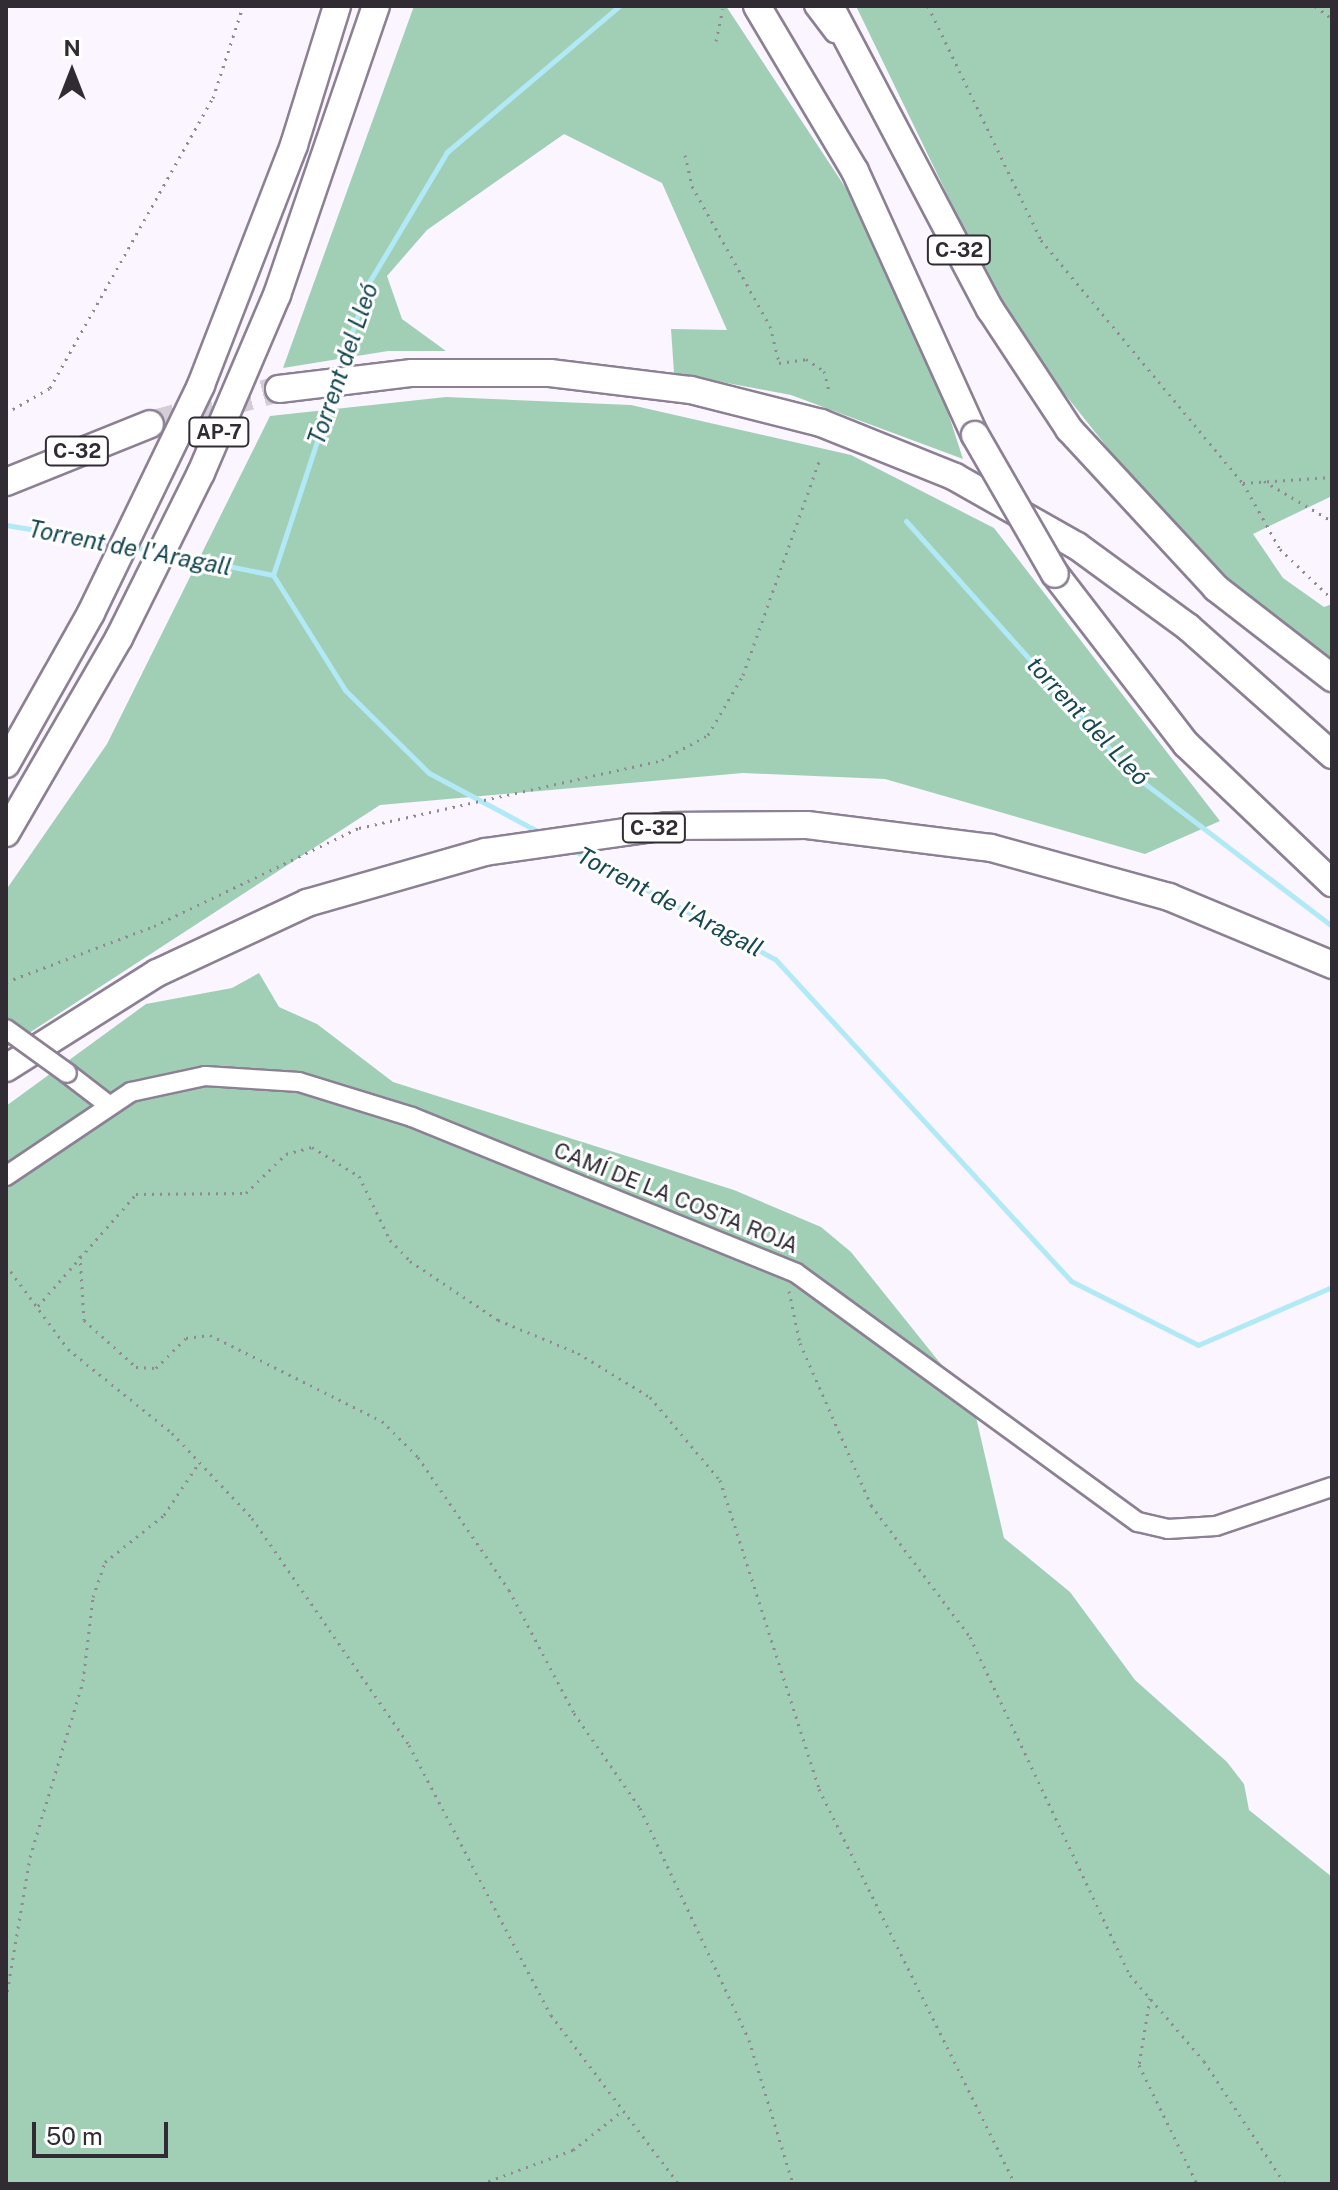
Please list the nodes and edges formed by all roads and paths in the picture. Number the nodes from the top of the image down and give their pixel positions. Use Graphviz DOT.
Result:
graph roads {
  1 [pos="243,6"];
  2 [pos="337,6"];
  3 [pos="376,6"];
  4 [pos="757,6"];
  5 [pos="814,6"];
  6 [pos="830,6"];
  7 [pos="928,6"];
  8 [pos="1315,6"];
  9 [pos="723,9"];
  10 [pos="1332,19"];
  11 [pos="716,41"];
  12 [pos="878,93"];
  13 [pos="685,155"];
  14 [pos="279,389"];
  15 [pos="829,391"];
  16 [pos="6,413"];
  17 [pos="150,424"];
  18 [pos="821,456"];
  19 [pos="1332,477"];
  20 [pos="1264,481"];
  21 [pos="6,482"];
  22 [pos="1243,483"];
  23 [pos="1332,521"];
  24 [pos="1332,599"];
  25 [pos="1332,678"];
  26 [pos="1332,755"];
  27 [pos="6,764"];
  28 [pos="6,833"];
  29 [pos="1332,883"];
  30 [pos="1332,965"];
  31 [pos="6,982"];
  32 [pos="6,1029"];
  33 [pos="6,1068"];
  34 [pos="106,1103"];
  35 [pos="6,1176"];
  36 [pos="80,1255"];
  37 [pos="6,1265"];
  38 [pos="796,1273"];
  39 [pos="38,1306"];
  40 [pos="200,1462"];
  41 [pos="1332,1487"];
  42 [pos="1150,1998"];
  43 [pos="6,1999"];
  44 [pos="622,2111"];
  45 [pos="481,2184"];
  46 [pos="679,2184"];
  47 [pos="793,2184"];
  48 [pos="1015,2184"];
  49 [pos="1197,2184"];
  50 [pos="1285,2184"];
  1 -- 16 [label="path"];
  2 -- 27 [label="highway, AP-7"];
  3 -- 28 [label="highway, AP-7"];
  4 -- 29 [label="highway, C-32, bridge"];
  5 -- 12 [label="street"];
  6 -- 12 [label="highway, C-32"];
  7 -- 22 [label="path"];
  8 -- 10 [label="path"];
  9 -- 11 [label="path"];
  12 -- 25 [label="highway, C-32"];
  13 -- 15 [label="path"];
  14 -- 26 [label="highway"];
  17 -- 21 [label="highway, C-32"];
  18 -- 31 [label="path"];
  19 -- 20 [label="path"];
  20 -- 22 [label="path"];
  20 -- 23 [label="path"];
  22 -- 24 [label="path"];
  30 -- 33 [label="highway, C-32"];
  32 -- 34 [label="street, bridge"];
  34 -- 35 [label="street, CAMÍ DE LA COSTA ROJA"];
  34 -- 38 [label="street, CAMÍ DE LA COSTA ROJA"];
  36 -- 39 [label="path"];
  36 -- 47 [label="path"];
  36 -- 48 [label="path"];
  37 -- 39 [label="path"];
  38 -- 41 [label="street, CAMÍ DE LA COSTA ROJA"];
  38 -- 42 [label="path"];
  39 -- 40 [label="path"];
  40 -- 43 [label="path"];
  40 -- 44 [label="path"];
  42 -- 49 [label="path"];
  42 -- 50 [label="path"];
  44 -- 45 [label="path"];
  44 -- 46 [label="path"];
}
